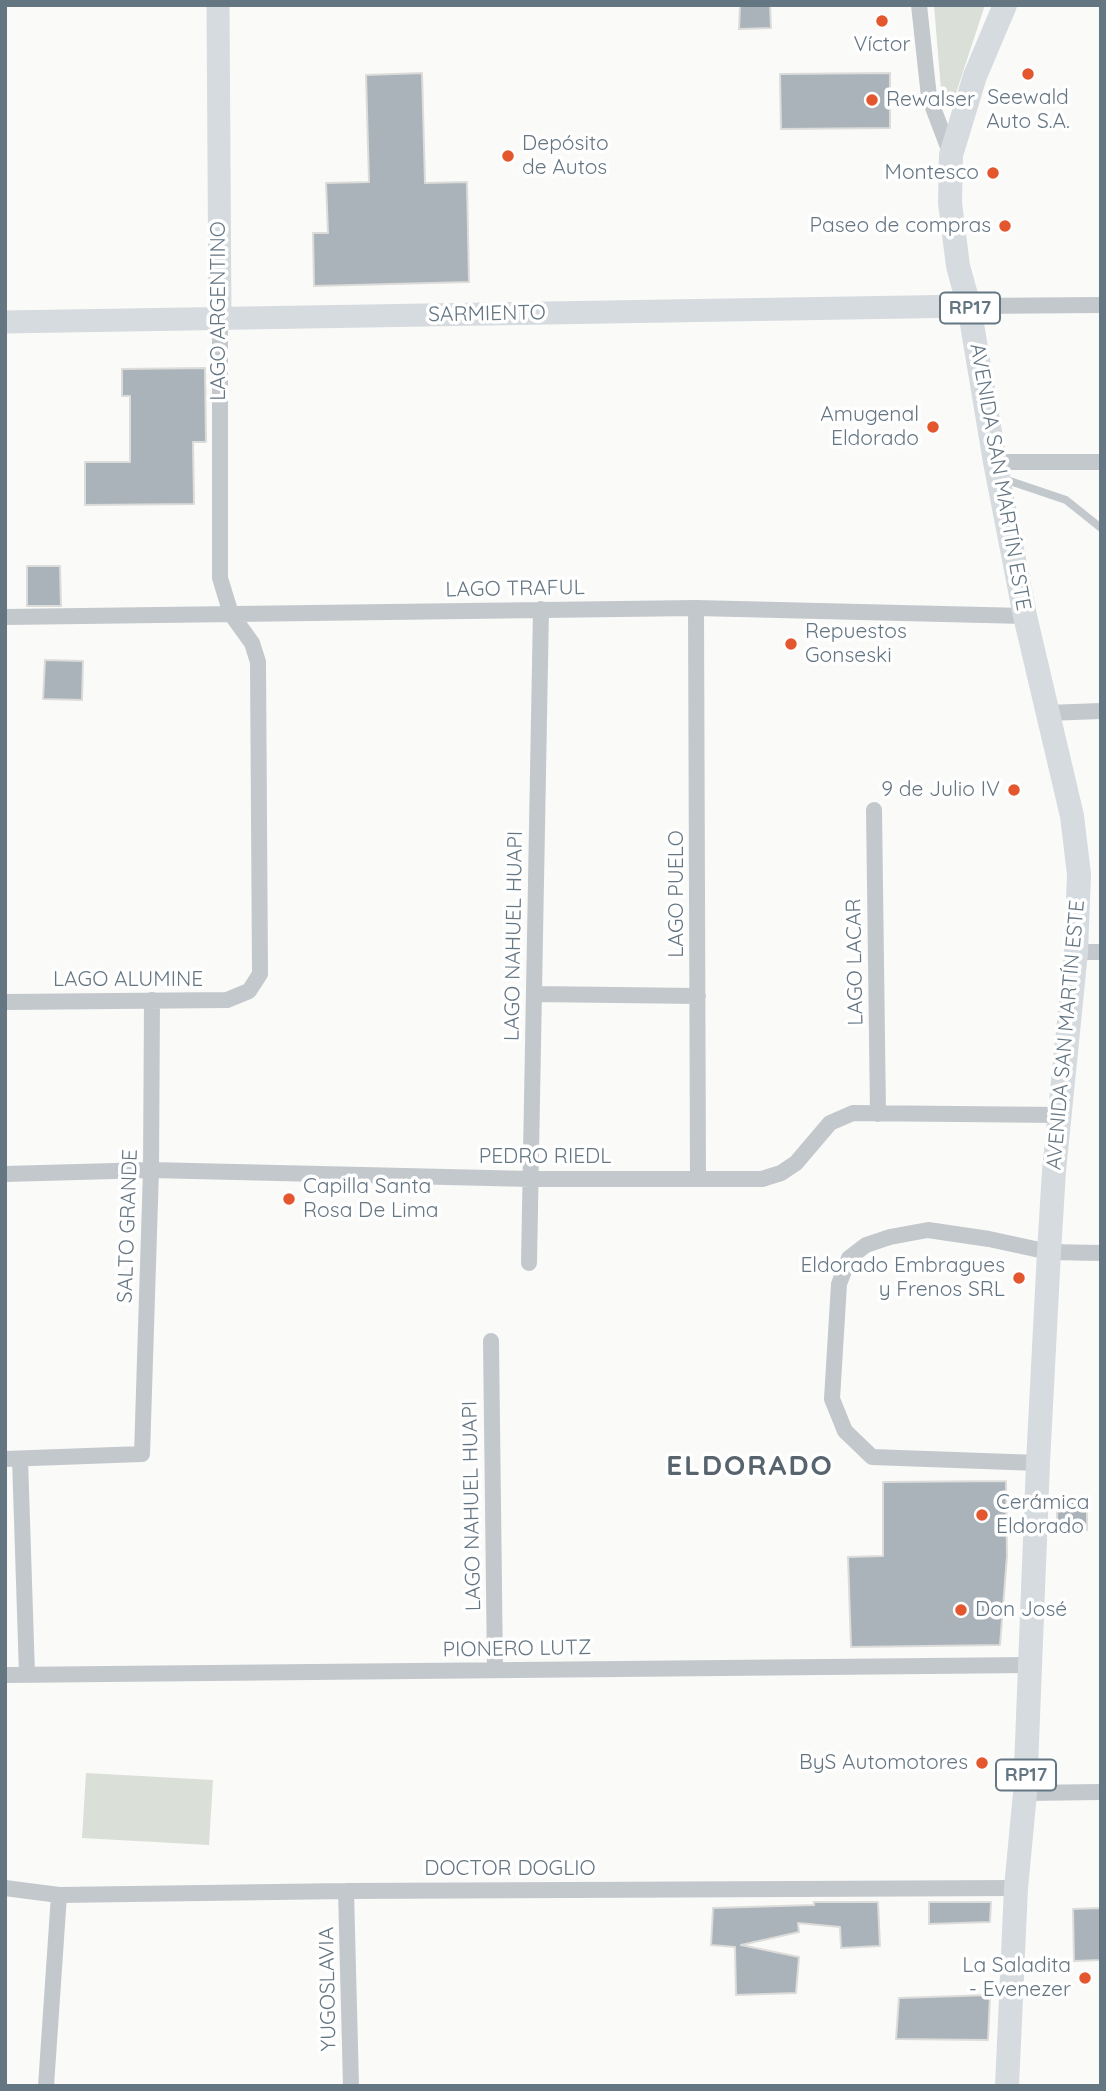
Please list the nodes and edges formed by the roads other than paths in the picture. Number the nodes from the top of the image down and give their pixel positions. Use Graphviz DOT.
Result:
graph roads {
  1 [pos="218,5"];
  2 [pos="919,5"];
  3 [pos="1005,5"];
  4 [pos="951,155"];
  5 [pos="1101,305"];
  6 [pos="969,306"];
  7 [pos="219,318"];
  8 [pos="5,322"];
  9 [pos="1101,462"];
  10 [pos="997,470"];
  11 [pos="1101,528"];
  12 [pos="696,608"];
  13 [pos="541,609"];
  14 [pos="232,614"];
  15 [pos="1025,616"];
  16 [pos="5,617"];
  17 [pos="1101,712"];
  18 [pos="1047,713"];
  19 [pos="874,810"];
  20 [pos="1076,952"];
  21 [pos="1101,952"];
  22 [pos="534,994"];
  23 [pos="698,996"];
  24 [pos="152,1000"];
  25 [pos="5,1002"];
  26 [pos="878,1114"];
  27 [pos="1060,1115"];
  28 [pos="151,1170"];
  29 [pos="5,1174"];
  30 [pos="531,1179"];
  31 [pos="698,1179"];
  32 [pos="1049,1252"];
  33 [pos="1101,1253"];
  34 [pos="529,1263"];
  35 [pos="492,1341"];
  36 [pos="13,1459"];
  37 [pos="1038,1463"];
  38 [pos="1029,1665"];
  39 [pos="495,1670"];
  40 [pos="27,1674"];
  41 [pos="5,1675"];
  42 [pos="1101,1792"];
  43 [pos="1025,1793"];
  44 [pos="5,1888"];
  45 [pos="1016,1888"];
  46 [pos="346,1891"];
  47 [pos="59,1895"];
  48 [pos="46,2086"];
  49 [pos="351,2086"];
  50 [pos="1007,2086"];
  1 -- 7 [label="main road, LAGO ARGENTINO"];
  2 -- 4 [label="street"];
  3 -- 4 [label="main road, AVENIDA SAN MARTÍN ESTE / RP17"];
  4 -- 6 [label="main road, AVENIDA SAN MARTÍN ESTE / RP17"];
  5 -- 6 [label="street"];
  6 -- 7 [label="main road, SARMIENTO"];
  6 -- 10 [label="main road, AVENIDA SAN MARTÍN ESTE / RP17"];
  7 -- 8 [label="main road, SARMIENTO"];
  7 -- 14 [label="street, LAGO ARGENTINO"];
  9 -- 10 [label="street"];
  10 -- 11 [label="lane"];
  10 -- 15 [label="main road, AVENIDA SAN MARTÍN ESTE / RP17"];
  12 -- 13 [label="street, LAGO TRAFUL"];
  12 -- 15 [label="street, LAGO TRAFUL"];
  12 -- 23 [label="street, LAGO PUELO"];
  13 -- 14 [label="street, LAGO TRAFUL"];
  13 -- 22 [label="street, LAGO NAHUEL HUAPI"];
  14 -- 16 [label="street, LAGO TRAFUL"];
  14 -- 24 [label="street, LAGO ALUMINE"];
  15 -- 18 [label="main road, AVENIDA SAN MARTÍN ESTE / RP17"];
  17 -- 18 [label="street"];
  18 -- 20 [label="main road, AVENIDA SAN MARTÍN ESTE / RP17"];
  19 -- 26 [label="street, LAGO LACAR"];
  20 -- 21 [label="street"];
  20 -- 27 [label="main road, AVENIDA SAN MARTÍN ESTE / RP17"];
  22 -- 23 [label="street"];
  22 -- 30 [label="street, LAGO NAHUEL HUAPI"];
  23 -- 31 [label="street, LAGO PUELO"];
  24 -- 25 [label="street, LAGO ALUMINE"];
  24 -- 28 [label="street, SALTO GRANDE"];
  26 -- 27 [label="street, PEDRO RIEDL"];
  26 -- 31 [label="street, PEDRO RIEDL"];
  27 -- 32 [label="main road, AVENIDA SAN MARTÍN ESTE / RP17"];
  28 -- 29 [label="street, PEDRO RIEDL"];
  28 -- 30 [label="street, PEDRO RIEDL"];
  28 -- 36 [label="street, SALTO GRANDE"];
  30 -- 31 [label="street, PEDRO RIEDL"];
  30 -- 34 [label="street, LAGO NAHUEL HUAPI"];
  32 -- 33 [label="street"];
  32 -- 37 [label="main road, AVENIDA SAN MARTÍN ESTE / RP17"];
  32 -- 37 [label="street"];
  35 -- 39 [label="street, LAGO NAHUEL HUAPI"];
  36 -- 40 [label="street"];
  37 -- 38 [label="main road, AVENIDA SAN MARTÍN ESTE / RP17"];
  38 -- 39 [label="street, PIONERO LUTZ"];
  38 -- 43 [label="main road, AVENIDA SAN MARTÍN ESTE / RP17"];
  39 -- 40 [label="street, PIONERO LUTZ"];
  40 -- 41 [label="street, PIONERO LUTZ"];
  42 -- 43 [label="street"];
  43 -- 45 [label="main road, AVENIDA SAN MARTÍN ESTE / RP17"];
  44 -- 47 [label="street, DOCTOR DOGLIO"];
  45 -- 46 [label="street, DOCTOR DOGLIO"];
  45 -- 50 [label="main road, AVENIDA SAN MARTÍN ESTE / RP17"];
  46 -- 47 [label="street, DOCTOR DOGLIO"];
  46 -- 49 [label="street, YUGOSLAVIA"];
  47 -- 48 [label="street"];
}
